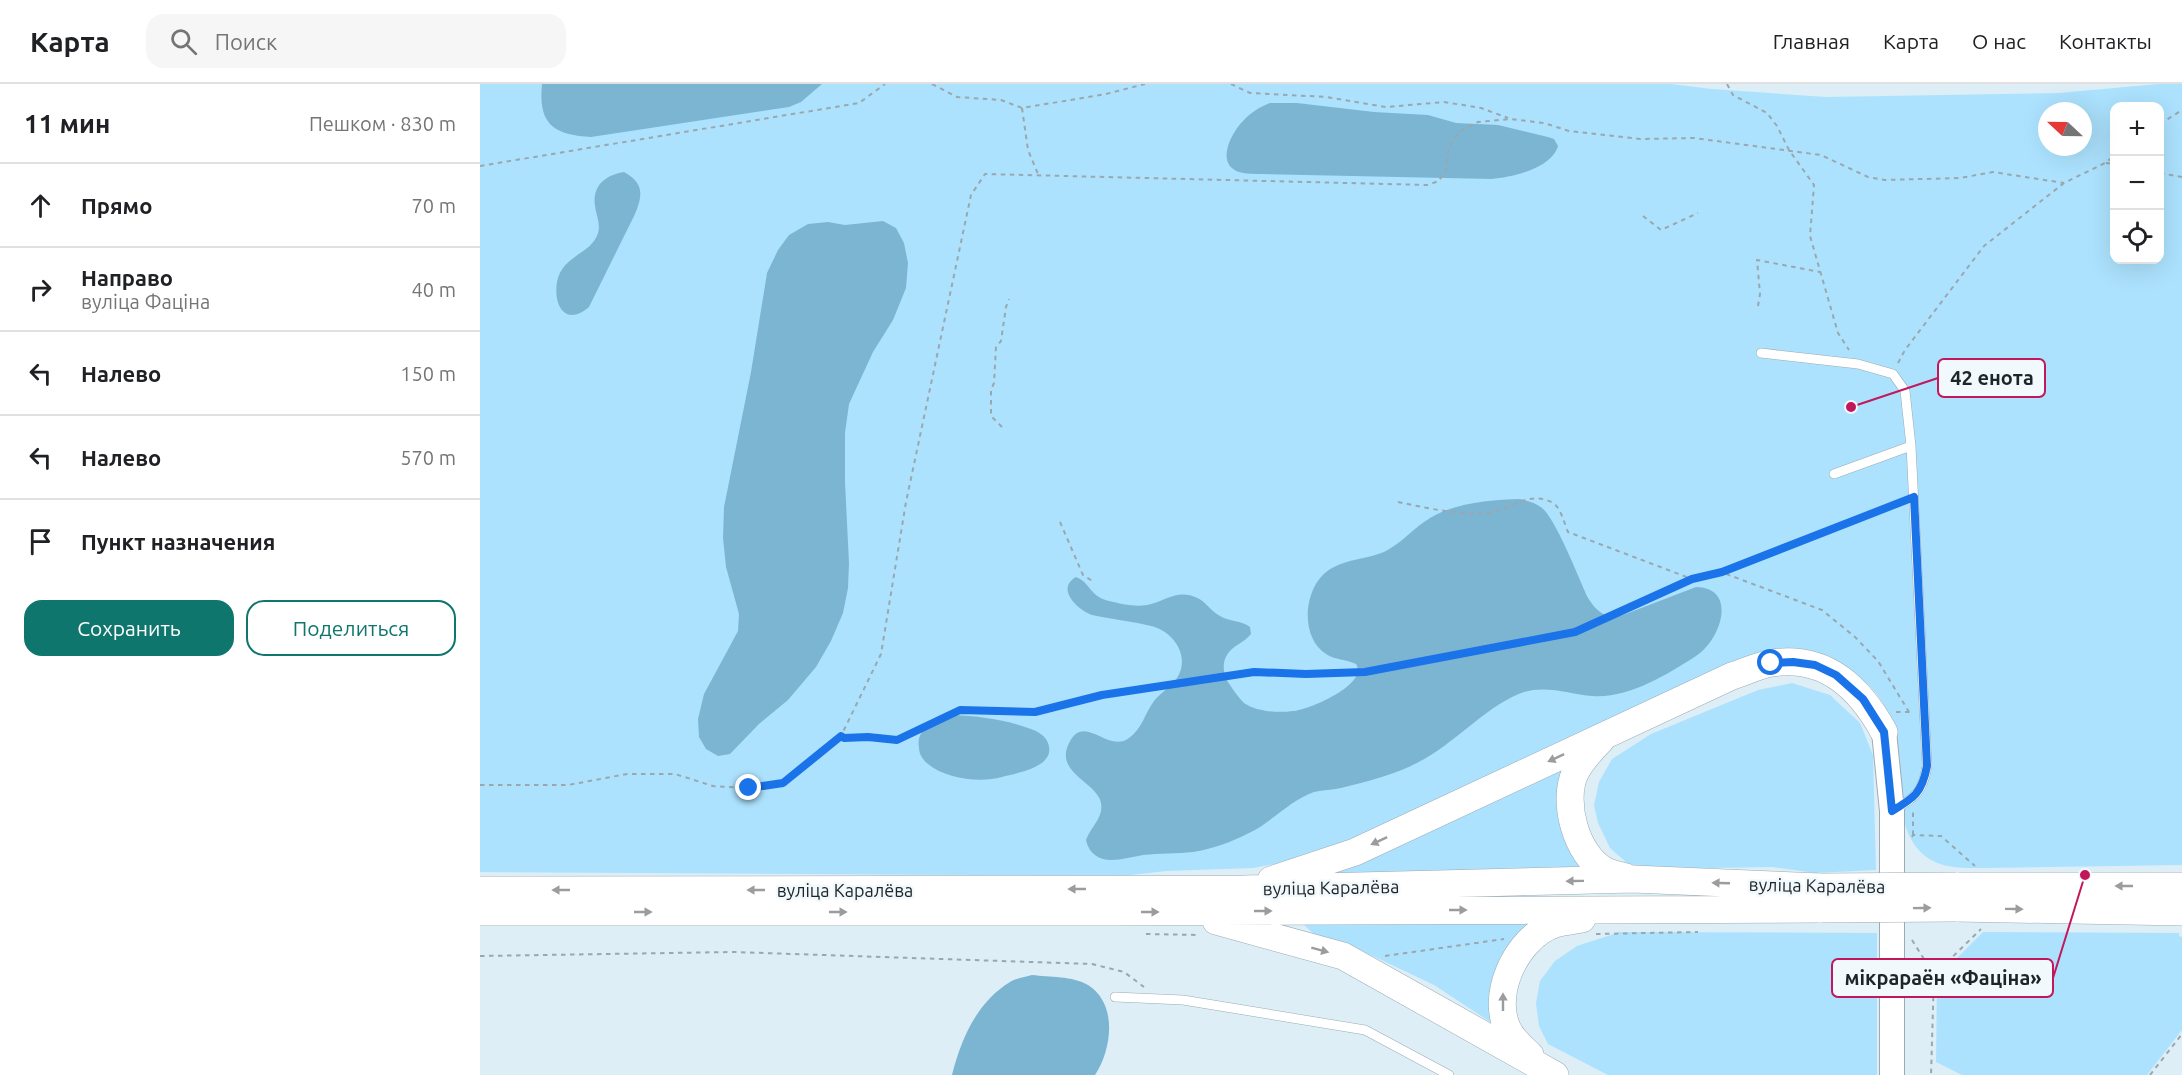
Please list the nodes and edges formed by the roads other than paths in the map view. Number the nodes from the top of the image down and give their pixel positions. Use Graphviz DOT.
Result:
graph roads {
  1 [pos="1761,352"];
  2 [pos="1911,446"];
  3 [pos="1834,474"];
  4 [pos="1884,732"];
  5 [pos="1608,733"];
  6 [pos="1892,811"];
  7 [pos="1633,879"];
  8 [pos="2182,886"];
  9 [pos="1244,889"];
  10 [pos="480,890"];
  11 [pos="1956,897"];
  12 [pos="1821,898"];
  13 [pos="1637,910"];
  14 [pos="480,912"];
  15 [pos="1183,912"];
  16 [pos="2182,912"];
  17 [pos="1115,997"];
  18 [pos="1549,1072"];
  19 [pos="1449,1075"];
  20 [pos="1892,1075"];
  1 -- 2 [label="lane"];
  2 -- 3 [label="lane"];
  2 -- 6 [label="lane"];
  4 -- 5 [label="main road"];
  4 -- 6 [label="main road"];
  5 -- 7 [label="main road"];
  5 -- 9 [label="main road, one-way"];
  6 -- 20 [label="main road"];
  7 -- 9 [label="main road, вуліца Каралёва, one-way"];
  12 -- 7 [label="main road, вуліца Каралёва, one-way"];
  8 -- 11 [label="main road, вуліца Каралёва, one-way"];
  9 -- 10 [label="main road, вуліца Каралёва, one-way"];
  11 -- 12 [label="main road, вуліца Каралёва, bridge"];
  11 -- 16 [label="main road, вуліца Каралёва, one-way"];
  12 -- 13 [label="main road, вуліца Каралёва"];
  15 -- 13 [label="main road, вуліца Каралёва, one-way"];
  18 -- 13 [label="main road, one-way"];
  14 -- 15 [label="main road, вуліца Каралёва, one-way"];
  15 -- 18 [label="main road, one-way"];
  17 -- 19 [label="lane"];
}
